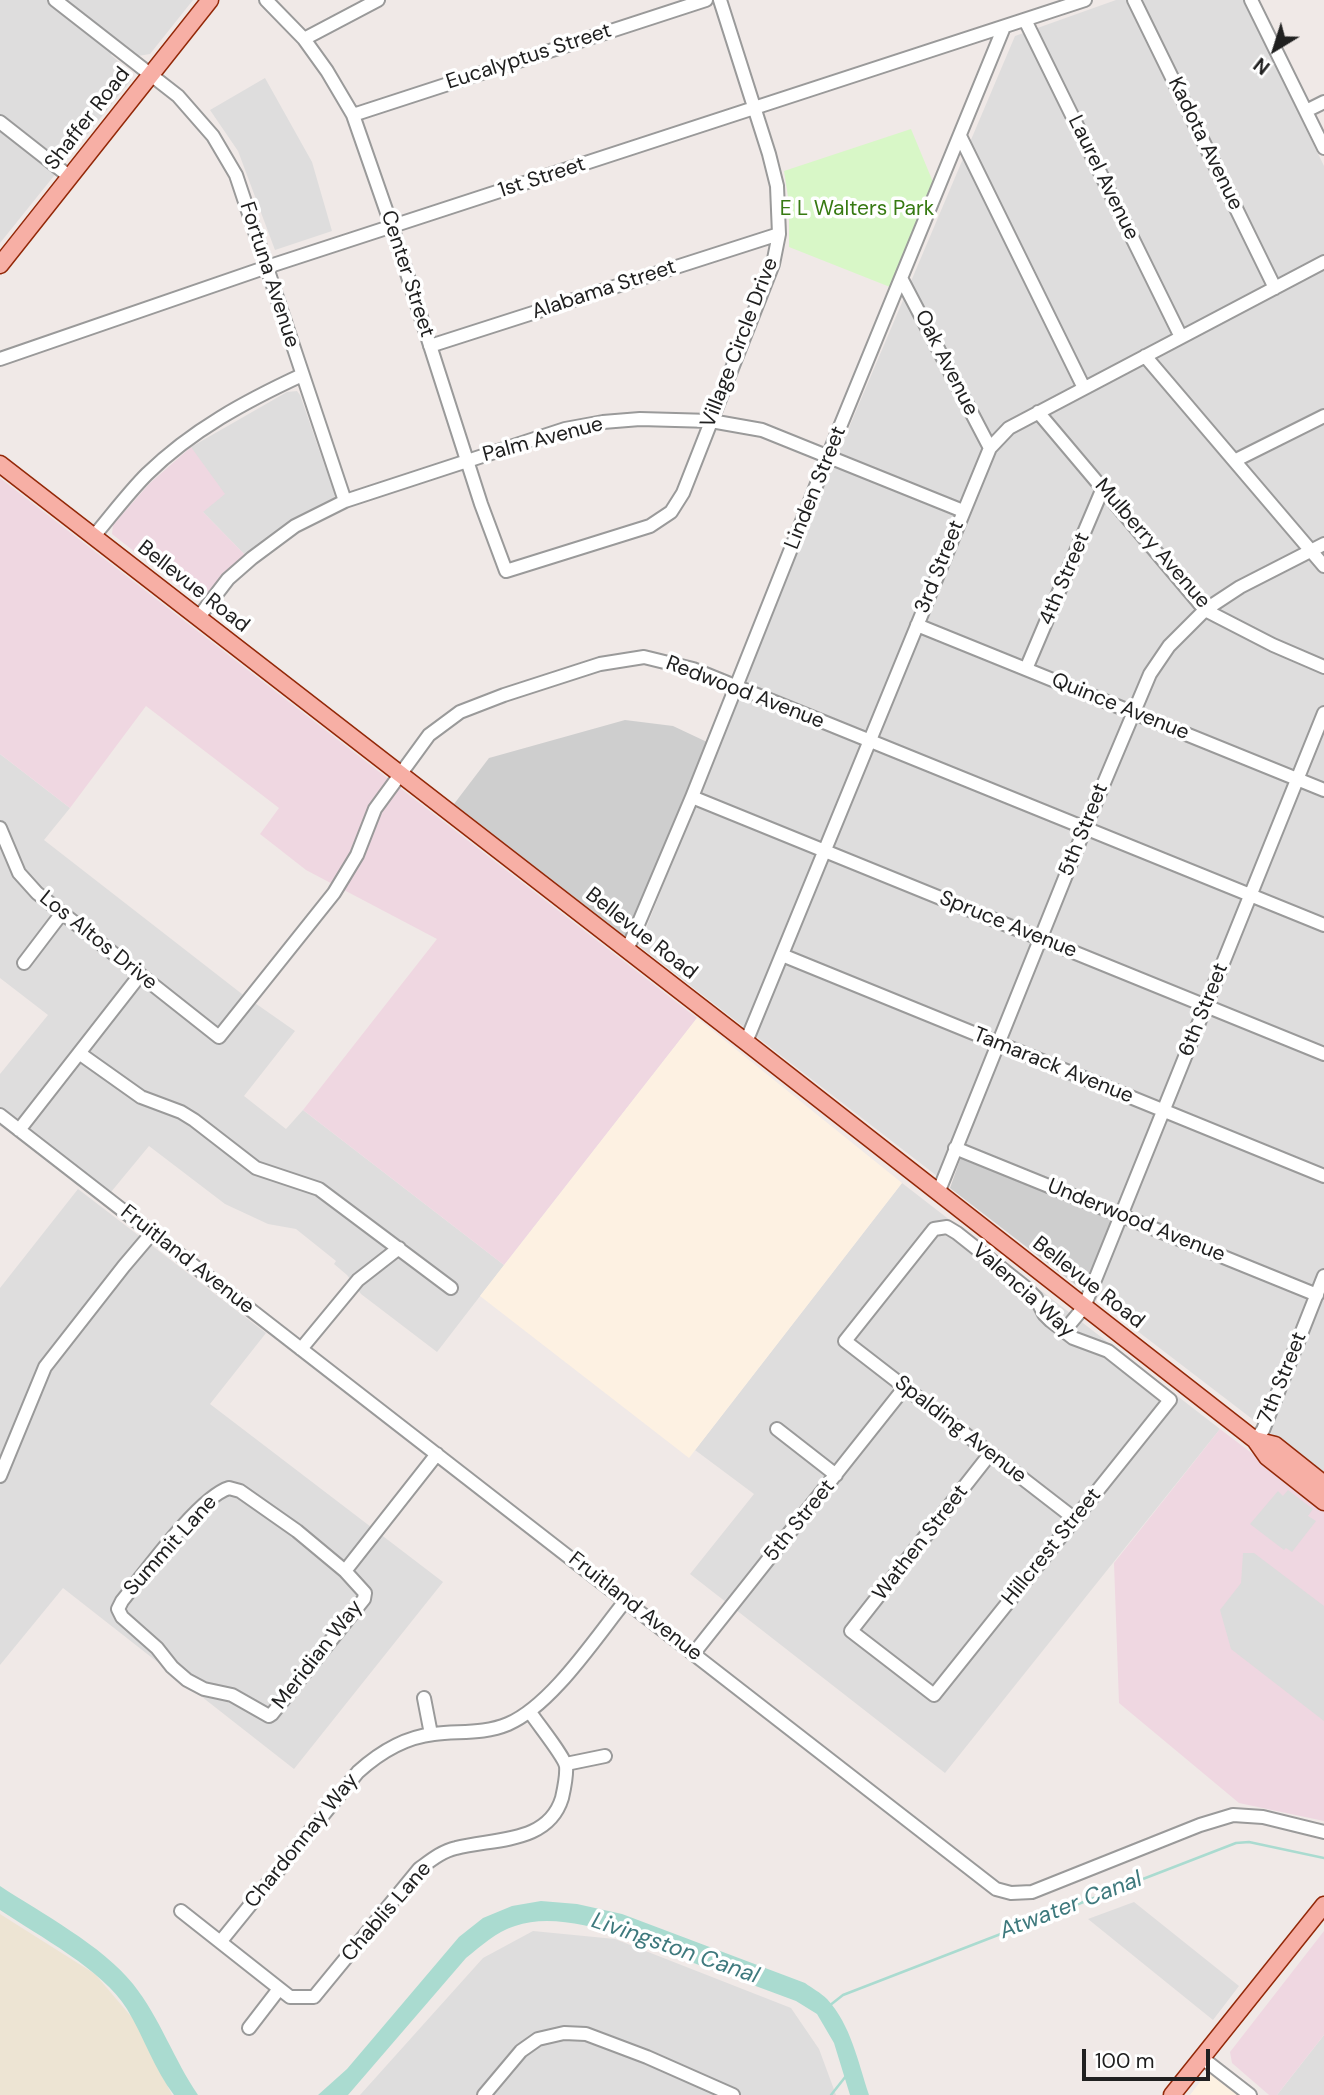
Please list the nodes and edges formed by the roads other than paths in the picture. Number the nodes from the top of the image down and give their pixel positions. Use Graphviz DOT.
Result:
graph roads {
  1 [pos="55,0"];
  2 [pos="210,0"];
  3 [pos="266,0"];
  4 [pos="378,0"];
  5 [pos="659,0"];
  6 [pos="706,0"];
  7 [pos="720,0"];
  8 [pos="1085,0"];
  9 [pos="1134,0"];
  10 [pos="1251,0"];
  11 [pos="664,14"];
  12 [pos="1025,20"];
  13 [pos="1004,27"];
  14 [pos="304,39"];
  15 [pos="151,74"];
  16 [pos="1324,102"];
  17 [pos="755,110"];
  18 [pos="1306,111"];
  19 [pos="353,115"];
  20 [pos="0,122"];
  21 [pos="960,136"];
  22 [pos="1324,148"];
  23 [pos="70,177"];
  24 [pos="392,227"];
  25 [pos="779,234"];
  26 [pos="1324,262"];
  27 [pos="0,265"];
  28 [pos="267,267"];
  29 [pos="901,278"];
  30 [pos="1275,288"];
  31 [pos="1181,337"];
  32 [pos="430,346"];
  33 [pos="1145,356"];
  34 [pos="0,359"];
  35 [pos="302,375"];
  36 [pos="1084,388"];
  37 [pos="1038,412"];
  38 [pos="1324,416"];
  39 [pos="711,421"];
  40 [pos="990,449"];
  41 [pos="828,456"];
  42 [pos="468,460"];
  43 [pos="1236,460"];
  44 [pos="0,464"];
  45 [pos="1103,488"];
  46 [pos="345,501"];
  47 [pos="963,511"];
  48 [pos="94,536"];
  49 [pos="1324,544"];
  50 [pos="1312,551"];
  51 [pos="1324,566"];
  52 [pos="506,571"];
  53 [pos="1205,610"];
  54 [pos="198,618"];
  55 [pos="917,625"];
  56 [pos="1324,667"];
  57 [pos="1026,669"];
  58 [pos="736,687"];
  59 [pos="1132,712"];
  60 [pos="1324,713"];
  61 [pos="869,741"];
  62 [pos="400,774"];
  63 [pos="1298,780"];
  64 [pos="1324,790"];
  65 [pos="692,797"];
  66 [pos="0,828"];
  67 [pos="1085,828"];
  68 [pos="825,851"];
  69 [pos="4,853"];
  70 [pos="1250,896"];
  71 [pos="62,914"];
  72 [pos="1324,925"];
  73 [pos="1040,938"];
  74 [pos="626,949"];
  75 [pos="782,955"];
  76 [pos="24,963"];
  77 [pos="141,975"];
  78 [pos="1205,1006"];
  79 [pos="219,1037"];
  80 [pos="746,1042"];
  81 [pos="998,1044"];
  82 [pos="79,1053"];
  83 [pos="1324,1054"];
  84 [pos="1163,1111"];
  85 [pos="0,1115"];
  86 [pos="19,1130"];
  87 [pos="955,1148"];
  88 [pos="1324,1176"];
  89 [pos="938,1193"];
  90 [pos="1121,1215"];
  91 [pos="152,1233"];
  92 [pos="399,1248"];
  93 [pos="1324,1276"];
  94 [pos="450,1288"];
  95 [pos="1317,1295"];
  96 [pos="1084,1307"];
  97 [pos="1064,1331"];
  98 [pos="845,1341"];
  99 [pos="302,1349"];
  100 [pos="905,1387"];
  101 [pos="1170,1400"];
  102 [pos="777,1429"];
  103 [pos="1255,1440"];
  104 [pos="437,1454"];
  105 [pos="990,1454"];
  106 [pos="836,1475"];
  107 [pos="0,1476"];
  108 [pos="1324,1484"];
  109 [pos="1324,1502"];
  110 [pos="1075,1519"];
  111 [pos="345,1571"];
  112 [pos="626,1600"];
  113 [pos="694,1653"];
  114 [pos="934,1695"];
  115 [pos="424,1698"];
  116 [pos="530,1712"];
  117 [pos="269,1716"];
  118 [pos="431,1734"];
  119 [pos="605,1756"];
  120 [pos="566,1764"];
  121 [pos="1324,1832"];
  122 [pos="1324,1905"];
  123 [pos="181,1911"];
  124 [pos="220,1941"];
  125 [pos="279,1989"];
  126 [pos="249,2028"];
  127 [pos="1201,2057"];
  128 [pos="715,2091"];
  129 [pos="484,2095"];
  130 [pos="733,2095"];
  131 [pos="1171,2095"];
  132 [pos="1250,2095"];
  1 -- 15 [label="street, Fortuna Avenue"];
  2 -- 15 [label="main road, Shaffer Road"];
  3 -- 14 [label="street, Center Street"];
  4 -- 14 [label="street"];
  5 -- 11 [label="street"];
  6 -- 11 [label="street, Eucalyptus Street"];
  7 -- 17 [label="street, Village Circle Drive"];
  8 -- 12 [label="street, 1st Street"];
  9 -- 30 [label="street, Kadota Avenue"];
  10 -- 18 [label="street"];
  11 -- 19 [label="street, Eucalyptus Street"];
  12 -- 13 [label="street, 1st Street"];
  12 -- 31 [label="street, Laurel Avenue"];
  13 -- 17 [label="street, 1st Street"];
  13 -- 21 [label="street, Linden Street"];
  14 -- 19 [label="street, Center Street"];
  15 -- 23 [label="main road, Shaffer Road"];
  15 -- 28 [label="street, Fortuna Avenue"];
  16 -- 18 [label="street"];
  17 -- 24 [label="street, 1st Street"];
  17 -- 25 [label="street, Village Circle Drive"];
  18 -- 22 [label="street"];
  19 -- 24 [label="street, Center Street"];
  20 -- 23 [label="street"];
  21 -- 29 [label="street, Linden Street"];
  21 -- 36 [label="street"];
  23 -- 27 [label="main road, Shaffer Road"];
  24 -- 28 [label="street, 1st Street"];
  24 -- 32 [label="street, Center Street"];
  25 -- 32 [label="street, Alabama Street"];
  25 -- 39 [label="street, Village Circle Drive"];
  26 -- 30 [label="street, 3rd Street"];
  28 -- 34 [label="street, 1st Street"];
  28 -- 35 [label="street, Fortuna Avenue"];
  29 -- 40 [label="street, Oak Avenue"];
  29 -- 41 [label="street, Linden Street"];
  30 -- 31 [label="street, 3rd Street"];
  31 -- 33 [label="street, 3rd Street"];
  32 -- 42 [label="street, Center Street"];
  33 -- 36 [label="street, 3rd Street"];
  33 -- 43 [label="street"];
  35 -- 46 [label="street, Fortuna Avenue"];
  35 -- 48 [label="street"];
  36 -- 37 [label="street, 3rd Street"];
  37 -- 40 [label="street, 3rd Street"];
  37 -- 45 [label="street, Mulberry Avenue"];
  38 -- 43 [label="street"];
  39 -- 41 [label="street, Palm Avenue"];
  39 -- 42 [label="street, Palm Avenue"];
  39 -- 52 [label="street, Village Circle Drive"];
  40 -- 47 [label="street, 3rd Street"];
  41 -- 47 [label="street, Palm Avenue"];
  41 -- 58 [label="street, Linden Street"];
  42 -- 46 [label="street, Palm Avenue"];
  42 -- 52 [label="street, Center Street"];
  43 -- 50 [label="street"];
  44 -- 48 [label="main road, Bellevue Road"];
  45 -- 53 [label="street, Mulberry Avenue"];
  45 -- 57 [label="street, 4th Street"];
  46 -- 54 [label="street, Palm Avenue"];
  47 -- 55 [label="street, 3rd Street"];
  48 -- 54 [label="main road, Bellevue Road"];
  49 -- 50 [label="street, 5th Street"];
  50 -- 51 [label="street"];
  50 -- 53 [label="street, 5th Street"];
  53 -- 56 [label="street, Mulberry Avenue"];
  53 -- 59 [label="street, 5th Street"];
  54 -- 62 [label="main road, Bellevue Road"];
  55 -- 57 [label="street, Quince Avenue"];
  55 -- 61 [label="street, 3rd Street"];
  57 -- 59 [label="street, Quince Avenue"];
  58 -- 61 [label="street, Redwood Avenue"];
  58 -- 62 [label="street, Redwood Avenue"];
  58 -- 65 [label="street, Linden Street"];
  59 -- 63 [label="street, Quince Avenue"];
  59 -- 67 [label="street, 5th Street"];
  60 -- 63 [label="street, 6th Street"];
  61 -- 67 [label="street, Redwood Avenue"];
  61 -- 68 [label="street, 3rd Street"];
  62 -- 74 [label="main road, Bellevue Road"];
  62 -- 79 [label="street, Redwood Avenue"];
  63 -- 64 [label="street, Quince Avenue"];
  63 -- 70 [label="street, 6th Street"];
  65 -- 68 [label="street, Spruce Avenue"];
  65 -- 74 [label="street, Linden Street"];
  66 -- 69 [label="street, Los Altos Drive"];
  67 -- 70 [label="street, Redwood Avenue"];
  67 -- 73 [label="street, 5th Street"];
  68 -- 73 [label="street, Spruce Avenue"];
  68 -- 75 [label="street, 3rd Street"];
  69 -- 71 [label="street, Los Altos Drive"];
  70 -- 72 [label="street, Redwood Avenue"];
  70 -- 78 [label="street, 6th Street"];
  71 -- 76 [label="street"];
  71 -- 77 [label="street, Los Altos Drive"];
  73 -- 78 [label="street, Spruce Avenue"];
  73 -- 81 [label="street, 5th Street"];
  74 -- 80 [label="main road, Bellevue Road"];
  75 -- 80 [label="street, 3rd Street"];
  75 -- 81 [label="street, Tamarack Avenue"];
  77 -- 79 [label="street, Los Altos Drive"];
  77 -- 82 [label="street"];
  78 -- 83 [label="street, Spruce Avenue"];
  78 -- 84 [label="street, 6th Street"];
  80 -- 89 [label="main road, Bellevue Road"];
  81 -- 84 [label="street, Tamarack Avenue"];
  81 -- 87 [label="street, 5th Street"];
  82 -- 86 [label="street"];
  82 -- 92 [label="street"];
  84 -- 88 [label="street, Tamarack Avenue"];
  84 -- 90 [label="street, 6th Street"];
  85 -- 86 [label="street, Fruitland Avenue"];
  86 -- 91 [label="street, Fruitland Avenue"];
  87 -- 89 [label="street, 5th Street"];
  87 -- 90 [label="street, Underwood Avenue"];
  89 -- 96 [label="main road, Bellevue Road"];
  90 -- 95 [label="street, Underwood Avenue"];
  90 -- 96 [label="street, 6th Street"];
  91 -- 99 [label="street, Fruitland Avenue"];
  91 -- 107 [label="street"];
  92 -- 94 [label="street"];
  92 -- 99 [label="street"];
  93 -- 95 [label="street, 7th Street"];
  95 -- 103 [label="street, 7th Street"];
  96 -- 97 [label="street, 6th Street"];
  96 -- 103 [label="main road, Bellevue Road"];
  97 -- 98 [label="street, Valencia Way"];
  97 -- 101 [label="street, Valencia Way"];
  98 -- 100 [label="street, Spalding Avenue"];
  99 -- 104 [label="street, Fruitland Avenue"];
  100 -- 105 [label="street, Spalding Avenue"];
  100 -- 106 [label="street, 5th Street"];
  101 -- 110 [label="street, Hillcrest Street"];
  102 -- 106 [label="street"];
  103 -- 108 [label="main road, Bellevue Road"];
  103 -- 109 [label="main road, Bellevue Road"];
  104 -- 111 [label="street"];
  104 -- 112 [label="street, Fruitland Avenue"];
  105 -- 110 [label="street, Spalding Avenue"];
  105 -- 114 [label="street, Wathen Street"];
  106 -- 113 [label="street, 5th Street"];
  110 -- 114 [label="street, Hillcrest Street"];
  111 -- 117 [label="street, Meridian Way"];
  111 -- 117 [label="street, Summit Lane"];
  112 -- 113 [label="street, Fruitland Avenue"];
  112 -- 116 [label="street, Chardonnay Way"];
  113 -- 121 [label="street, Fruitland Avenue"];
  115 -- 118 [label="street"];
  116 -- 118 [label="street, Chardonnay Way"];
  116 -- 120 [label="street"];
  118 -- 124 [label="street, Chardonnay Way"];
  119 -- 120 [label="street"];
  120 -- 125 [label="street, Chablis Lane"];
  122 -- 127 [label="main road"];
  123 -- 124 [label="street"];
  124 -- 125 [label="street"];
  125 -- 126 [label="street"];
  127 -- 131 [label="main road"];
  127 -- 132 [label="street"];
  128 -- 129 [label="street"];
  128 -- 130 [label="street"];
}
